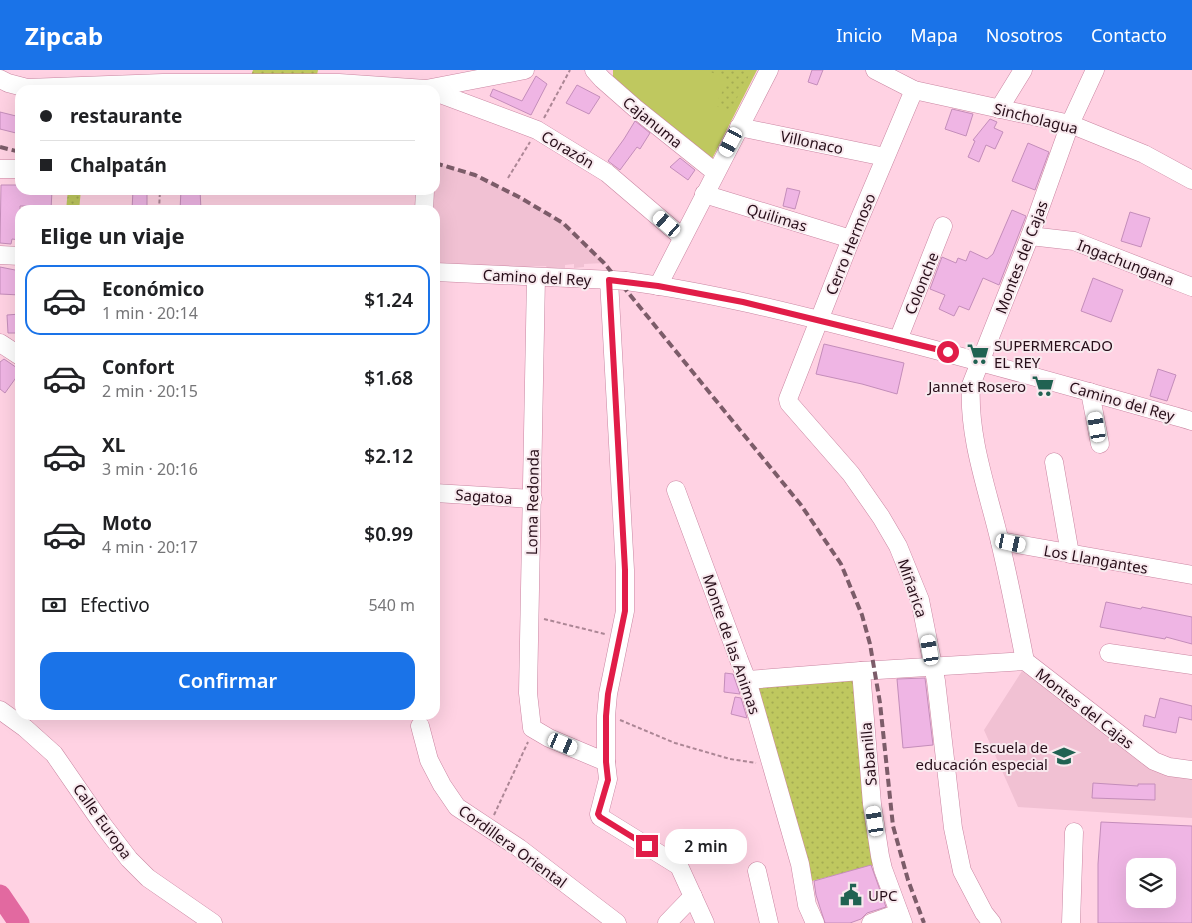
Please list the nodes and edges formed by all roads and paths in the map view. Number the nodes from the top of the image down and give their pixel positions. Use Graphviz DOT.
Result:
graph roads {
  1 [pos="323,70"];
  2 [pos="525,70"];
  3 [pos="594,70"];
  4 [pos="769,70"];
  5 [pos="875,70"];
  6 [pos="1023,70"];
  7 [pos="1096,70"];
  8 [pos="0,79"];
  9 [pos="339,82"];
  10 [pos="16,85"];
  11 [pos="109,85"];
  12 [pos="369,85"];
  13 [pos="440,89"];
  14 [pos="914,90"];
  15 [pos="440,95"];
  16 [pos="999,108"];
  17 [pos="1070,124"];
  18 [pos="739,127"];
  19 [pos="885,157"];
  20 [pos="0,168"];
  21 [pos="15,169"];
  22 [pos="715,172"];
  23 [pos="1192,180"];
  24 [pos="704,194"];
  25 [pos="943,226"];
  26 [pos="1030,236"];
  27 [pos="682,237"];
  28 [pos="851,239"];
  29 [pos="0,256"];
  30 [pos="15,256"];
  31 [pos="440,272"];
  32 [pos="536,276"];
  33 [pos="616,280"];
  34 [pos="658,286"];
  35 [pos="1192,287"];
  36 [pos="819,320"];
  37 [pos="898,340"];
  38 [pos="0,343"];
  39 [pos="15,353"];
  40 [pos="980,361"];
  41 [pos="1090,392"];
  42 [pos="788,399"];
  43 [pos="1192,421"];
  44 [pos="1100,444"];
  45 [pos="1054,462"];
  46 [pos="676,490"];
  47 [pos="440,494"];
  48 [pos="533,499"];
  49 [pos="1000,541"];
  50 [pos="1070,554"];
  51 [pos="1192,575"];
  52 [pos="530,616"];
  53 [pos="601,633"];
  54 [pos="1109,653"];
  55 [pos="1025,661"];
  56 [pos="1192,665"];
  57 [pos="933,667"];
  58 [pos="861,671"];
  59 [pos="748,680"];
  60 [pos="0,710"];
  61 [pos="606,716"];
  62 [pos="420,726"];
  63 [pos="532,728"];
  64 [pos="606,762"];
  65 [pos="771,765"];
  66 [pos="1192,770"];
  67 [pos="488,829"];
  68 [pos="1074,832"];
  69 [pos="757,871"];
  70 [pos="693,896"];
  71 [pos="901,918"];
  72 [pos="213,923"];
  73 [pos="617,923"];
  74 [pos="667,923"];
  75 [pos="705,923"];
  76 [pos="769,923"];
  77 [pos="815,923"];
  78 [pos="871,923"];
  79 [pos="992,923"];
  80 [pos="1071,923"];
  1 -- 9 [label="street"];
  2 -- 13 [label="street"];
  3 -- 22 [label="street, Cajanuma"];
  4 -- 18 [label="street"];
  5 -- 14 [label="street, Sincholagua"];
  6 -- 16 [label="street"];
  7 -- 17 [label="street, Montes del Cajas"];
  8 -- 10 [label="street"];
  9 -- 11 [label="street"];
  9 -- 12 [label="street"];
  14 -- 16 [label="street, Sincholagua"];
  14 -- 19 [label="street, Cerro Hermoso"];
  15 -- 27 [label="street, Corazón"];
  16 -- 17 [label="street, Sincholagua"];
  17 -- 23 [label="street, Sincholagua"];
  17 -- 26 [label="street, Montes del Cajas"];
  18 -- 19 [label="street, Villonaco"];
  18 -- 22 [label="street"];
  19 -- 28 [label="street, Cerro Hermoso"];
  20 -- 21 [label="street"];
  22 -- 24 [label="street"];
  24 -- 27 [label="street"];
  24 -- 28 [label="street, Quilimas"];
  25 -- 37 [label="street, Colonche"];
  26 -- 35 [label="street, Ingachungana"];
  26 -- 40 [label="street, Montes del Cajas"];
  27 -- 34 [label="street"];
  28 -- 36 [label="street, Cerro Hermoso"];
  29 -- 30 [label="street"];
  31 -- 32 [label="street, Camino del Rey"];
  32 -- 33 [label="street, Camino del Rey"];
  32 -- 48 [label="street, Loma Redonda"];
  33 -- 34 [label="street, Camino del Rey"];
  33 -- 61 [label="street"];
  34 -- 36 [label="street, Camino del Rey"];
  36 -- 37 [label="street, Camino del Rey"];
  36 -- 42 [label="street, Cerro Hermoso"];
  37 -- 40 [label="street, Camino del Rey"];
  38 -- 39 [label="street"];
  40 -- 41 [label="street, Camino del Rey"];
  40 -- 49 [label="street, Montes del Cajas"];
  41 -- 43 [label="street, Camino del Rey"];
  41 -- 44 [label="street"];
  42 -- 57 [label="street, Miñarica"];
  45 -- 50 [label="street"];
  46 -- 59 [label="street, Monte de las Animas"];
  47 -- 48 [label="street, Sagatoa"];
  48 -- 52 [label="street, Loma Redonda"];
  49 -- 50 [label="street, Los Llangantes"];
  49 -- 55 [label="street, Montes del Cajas"];
  50 -- 51 [label="street, Los Llangantes"];
  52 -- 53 [label="path"];
  52 -- 63 [label="street, Loma Redonda"];
  54 -- 56 [label="street"];
  55 -- 57 [label="street"];
  55 -- 66 [label="street, Montes del Cajas"];
  57 -- 58 [label="street"];
  57 -- 79 [label="street, Miñarica"];
  58 -- 59 [label="street"];
  58 -- 71 [label="street, Sabanilla"];
  59 -- 65 [label="street, Monte de las Animas"];
  60 -- 72 [label="street, Calle Europa"];
  61 -- 64 [label="street"];
  61 -- 65 [label="path"];
  62 -- 67 [label="street, Cordillera Oriental"];
  63 -- 64 [label="street"];
  63 -- 67 [label="path"];
  64 -- 70 [label="street"];
  65 -- 77 [label="street, Monte de las Animas"];
  67 -- 73 [label="street, Cordillera Oriental"];
  68 -- 80 [label="street"];
  69 -- 76 [label="street"];
  70 -- 74 [label="street"];
  70 -- 75 [label="street"];
  71 -- 78 [label="street"];
}
